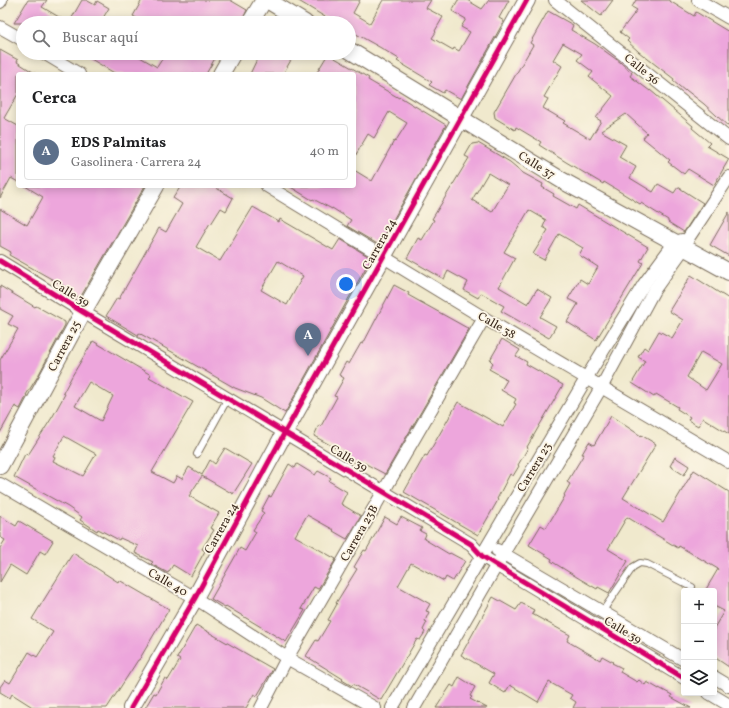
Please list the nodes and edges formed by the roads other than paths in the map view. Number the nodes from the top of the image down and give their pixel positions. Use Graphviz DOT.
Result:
graph roads {
  1 [pos="264,0"];
  2 [pos="267,0"];
  3 [pos="527,0"];
  4 [pos="555,0"];
  5 [pos="698,0"];
  6 [pos="254,16"];
  7 [pos="293,16"];
  8 [pos="729,18"];
  9 [pos="0,27"];
  10 [pos="16,36"];
  11 [pos="356,54"];
  12 [pos="56,60"];
  13 [pos="229,60"];
  14 [pos="76,72"];
  15 [pos="222,72"];
  16 [pos="461,118"];
  17 [pos="729,139"];
  18 [pos="729,176"];
  19 [pos="155,188"];
  20 [pos="270,188"];
  21 [pos="683,242"];
  22 [pos="384,256"];
  23 [pos="0,261"];
  24 [pos="729,272"];
  25 [pos="83,312"];
  26 [pos="484,318"];
  27 [pos="587,377"];
  28 [pos="602,386"];
  29 [pos="228,398"];
  30 [pos="285,432"];
  31 [pos="197,454"];
  32 [pos="729,462"];
  33 [pos="0,466"];
  34 [pos="0,484"];
  35 [pos="384,491"];
  36 [pos="471,544"];
  37 [pos="488,545"];
  38 [pos="503,554"];
  39 [pos="482,556"];
  40 [pos="496,565"];
  41 [pos="692,587"];
  42 [pos="195,598"];
  43 [pos="602,612"];
  44 [pos="287,658"];
  45 [pos="681,658"];
  46 [pos="681,676"];
  47 [pos="717,679"];
  48 [pos="729,686"];
  49 [pos="714,696"];
  50 [pos="729,705"];
  51 [pos="131,708"];
  52 [pos="261,708"];
  53 [pos="375,708"];
  54 [pos="392,708"];
  55 [pos="414,708"];
  1 -- 6 [label="street"];
  2 -- 7 [label="street"];
  3 -- 16 [label="street, Carrera 24"];
  4 -- 17 [label="street, Calle 36"];
  5 -- 8 [label="street"];
  9 -- 10 [label="street"];
  11 -- 16 [label="street, Calle 37"];
  12 -- 14 [label="street"];
  13 -- 15 [label="street"];
  16 -- 21 [label="street, Calle 37"];
  16 -- 22 [label="street, Carrera 24"];
  18 -- 21 [label="street, Carrera 23"];
  19 -- 25 [label="street, Carrera 25"];
  20 -- 22 [label="street, Calle 38"];
  21 -- 24 [label="street, Calle 37"];
  21 -- 27 [label="street, Carrera 23"];
  21 -- 28 [label="street, Carrera 23"];
  22 -- 26 [label="street, Calle 38"];
  22 -- 30 [label="street, Carrera 24"];
  23 -- 25 [label="street, Calle 39"];
  25 -- 29 [label="street, Calle 39"];
  25 -- 33 [label="street, Carrera 25"];
  26 -- 27 [label="street, Calle 38"];
  26 -- 35 [label="street, Carrera 23B"];
  27 -- 28 [label="street, Calle 38"];
  27 -- 37 [label="street, Carrera 23"];
  28 -- 32 [label="street, Calle 38"];
  28 -- 38 [label="street, Carrera 23"];
  29 -- 30 [label="street, Calle 39"];
  29 -- 31 [label="lane"];
  30 -- 35 [label="street, Calle 39"];
  30 -- 42 [label="street, Carrera 24"];
  34 -- 42 [label="street, Calle 40"];
  35 -- 36 [label="street, Calle 39"];
  35 -- 44 [label="street, Carrera 23B"];
  36 -- 37 [label="street, Calle 39"];
  36 -- 39 [label="street, Calle 39"];
  37 -- 38 [label="street, Calle 39"];
  37 -- 39 [label="street, Carrera 23"];
  38 -- 40 [label="street, Carrera 23"];
  38 -- 43 [label="street, Calle 39"];
  39 -- 40 [label="street, Calle 39"];
  39 -- 54 [label="street, Carrera 23"];
  40 -- 46 [label="street, Calle 39"];
  40 -- 55 [label="street, Carrera 23"];
  41 -- 43 [label="lane"];
  42 -- 44 [label="street, Calle 40"];
  42 -- 51 [label="street, Carrera 24"];
  43 -- 45 [label="street, Calle 39"];
  44 -- 52 [label="street, Carrera 23B"];
  44 -- 53 [label="street, Calle 40"];
  47 -- 48 [label="street"];
  49 -- 50 [label="street"];
}
